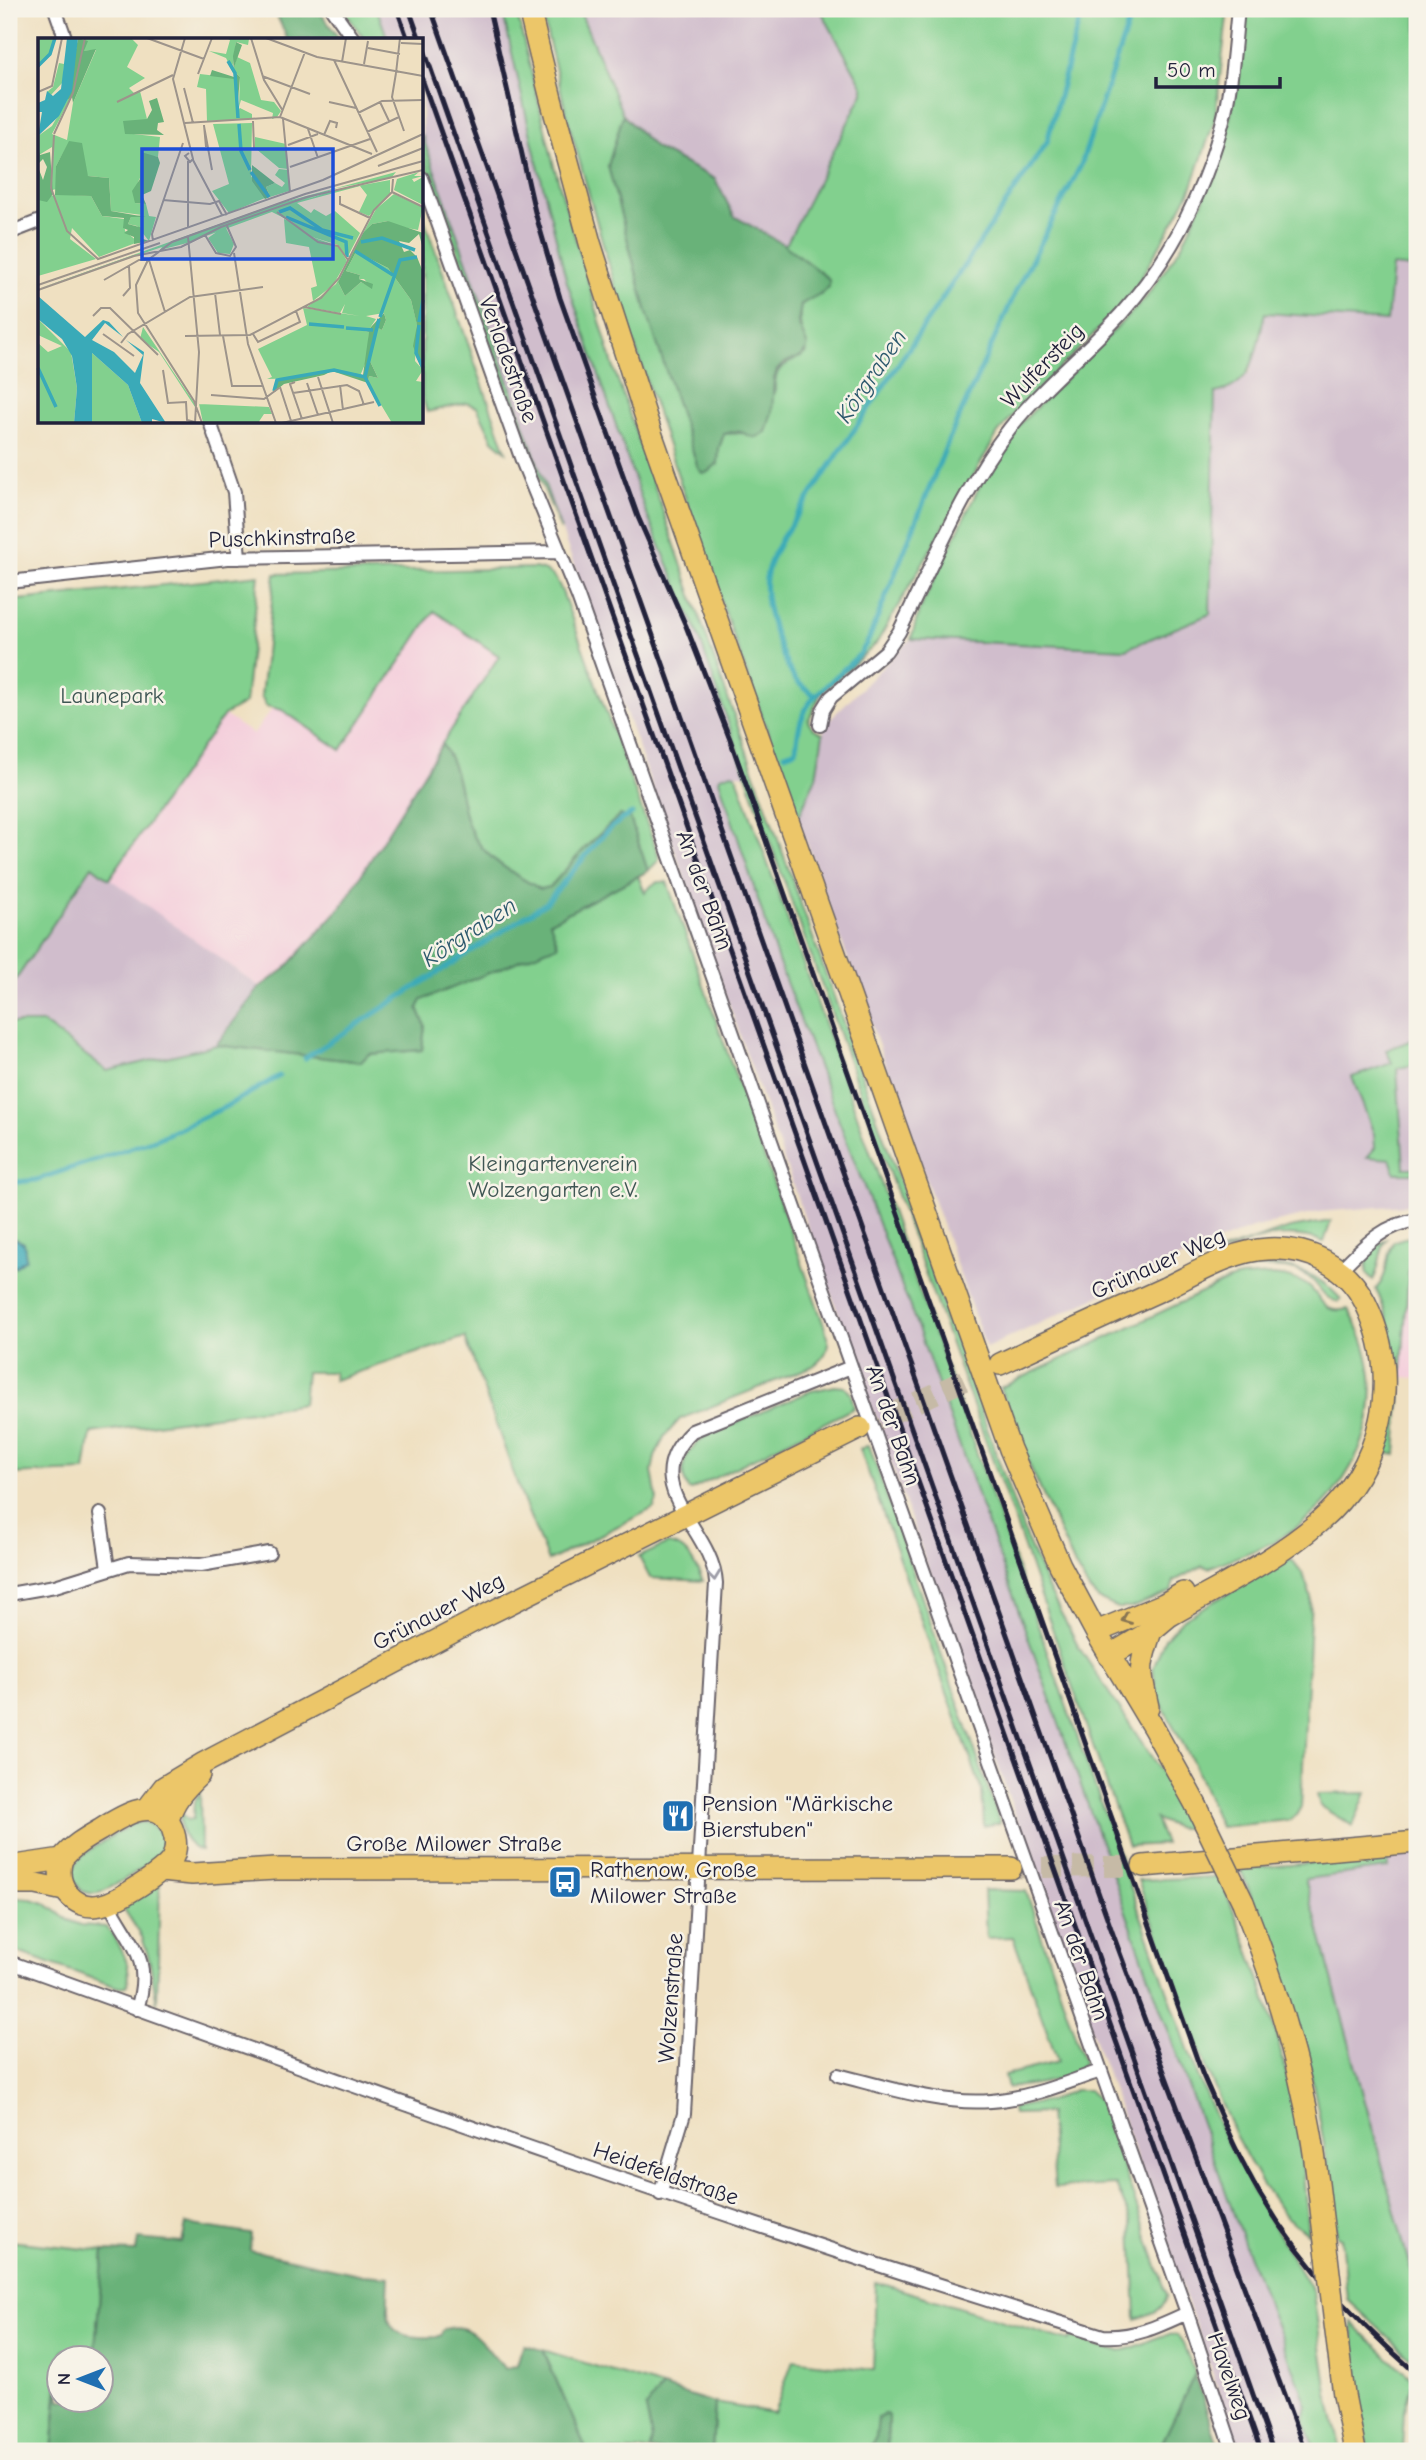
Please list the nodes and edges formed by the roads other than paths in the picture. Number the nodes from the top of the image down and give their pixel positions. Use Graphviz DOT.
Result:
graph roads {
  1 [pos="55,9"];
  2 [pos="332,9"];
  3 [pos="529,9"];
  4 [pos="1238,9"];
  5 [pos="65,38"];
  6 [pos="353,38"];
  7 [pos="424,184"];
  8 [pos="38,222"];
  9 [pos="9,233"];
  10 [pos="210,424"];
  11 [pos="558,552"];
  12 [pos="239,558"];
  13 [pos="9,582"];
  14 [pos="820,725"];
  15 [pos="1417,1220"];
  16 [pos="1340,1270"];
  17 [pos="1000,1364"];
  18 [pos="851,1367"];
  19 [pos="860,1428"];
  20 [pos="100,1514"];
  21 [pos="684,1516"];
  22 [pos="269,1553"];
  23 [pos="1269,1557"];
  24 [pos="108,1568"];
  25 [pos="9,1594"];
  26 [pos="1152,1631"];
  27 [pos="1096,1632"];
  28 [pos="1109,1656"];
  29 [pos="1153,1727"];
  30 [pos="219,1757"];
  31 [pos="147,1809"];
  32 [pos="168,1821"];
  33 [pos="1417,1842"];
  34 [pos="176,1847"];
  35 [pos="62,1859"];
  36 [pos="1143,1866"];
  37 [pos="9,1867"];
  38 [pos="699,1868"];
  39 [pos="1011,1868"];
  40 [pos="276,1869"];
  41 [pos="161,1871"];
  42 [pos="9,1884"];
  43 [pos="64,1890"];
  44 [pos="109,1903"];
  45 [pos="9,1962"];
  46 [pos="137,2009"];
  47 [pos="1100,2071"];
  48 [pos="838,2075"];
  49 [pos="660,2194"];
  50 [pos="1187,2313"];
  51 [pos="1417,2422"];
  52 [pos="1233,2451"];
  53 [pos="1355,2451"];
  54 [pos="1416,2451"];
  1 -- 5 [label="street"];
  2 -- 6 [label="street"];
  3 -- 27 [label="main road"];
  4 -- 14 [label="street, Wulfersteig"];
  7 -- 11 [label="street, Verladestraße"];
  8 -- 9 [label="street"];
  10 -- 12 [label="street"];
  11 -- 12 [label="street, Puschkinstraße"];
  11 -- 18 [label="street, An der Bahn"];
  12 -- 13 [label="street, Puschkinstraße"];
  15 -- 16 [label="street"];
  16 -- 17 [label="main road, Grünauer Weg"];
  16 -- 23 [label="main road, Grünauer Weg"];
  18 -- 21 [label="street"];
  18 -- 47 [label="street, An der Bahn"];
  19 -- 21 [label="main road, Grünauer Weg"];
  20 -- 24 [label="street"];
  21 -- 30 [label="main road, Grünauer Weg"];
  21 -- 38 [label="street, Wolzenstraße, one-way"];
  22 -- 24 [label="street"];
  23 -- 26 [label="main road, Grünauer Weg"];
  23 -- 27 [label="main road, Grünauer Weg, one-way"];
  24 -- 25 [label="street"];
  26 -- 28 [label="main road, Grünauer Weg"];
  26 -- 29 [label="main road"];
  27 -- 28 [label="main road"];
  28 -- 29 [label="main road"];
  29 -- 53 [label="main road, bridge"];
  30 -- 31 [label="main road, Grünauer Weg"];
  30 -- 32 [label="main road, Grünauer Weg"];
  31 -- 32 [label="main road"];
  31 -- 35 [label="main road"];
  32 -- 34 [label="main road"];
  33 -- 36 [label="main road"];
  34 -- 40 [label="main road, Große Milower Straße"];
  34 -- 41 [label="main road"];
  35 -- 37 [label="main road"];
  35 -- 43 [label="main road"];
  38 -- 39 [label="main road, Große Milower Straße"];
  38 -- 40 [label="main road, Große Milower Straße"];
  38 -- 49 [label="street, Wolzenstraße"];
  40 -- 41 [label="main road, Große Milower Straße"];
  41 -- 44 [label="main road"];
  42 -- 43 [label="main road"];
  43 -- 44 [label="main road"];
  44 -- 46 [label="street"];
  45 -- 46 [label="street, Heidefeldstraße"];
  46 -- 49 [label="street, Heidefeldstraße"];
  47 -- 48 [label="street"];
  47 -- 50 [label="street, An der Bahn"];
  49 -- 50 [label="street, Heidefeldstraße"];
  50 -- 52 [label="street, Havelweg"];
  51 -- 54 [label="street"];
}
